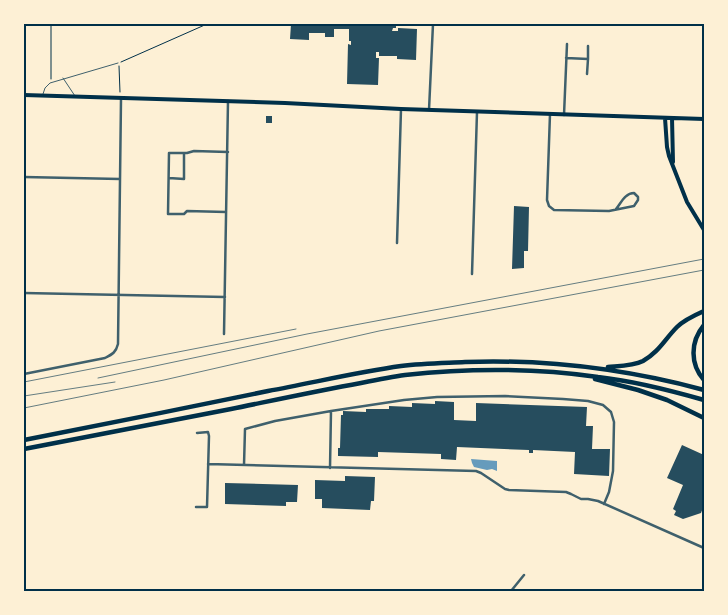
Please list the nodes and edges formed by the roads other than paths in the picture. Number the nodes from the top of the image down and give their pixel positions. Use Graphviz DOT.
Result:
graph roads {
  1 [pos="433,24"];
  2 [pos="567,44"];
  3 [pos="588,46"];
  4 [pos="566,58"];
  5 [pos="588,59"];
  6 [pos="118,63"];
  7 [pos="587,74"];
  8 [pos="63,78"];
  9 [pos="24,95"];
  10 [pos="43,95"];
  11 [pos="75,96"];
  12 [pos="121,97"];
  13 [pos="228,101"];
  14 [pos="401,109"];
  15 [pos="428,110"];
  16 [pos="477,112"];
  17 [pos="550,114"];
  18 [pos="564,115"];
  19 [pos="665,118"];
  20 [pos="672,118"];
  21 [pos="704,119"];
  22 [pos="228,152"];
  23 [pos="184,154"];
  24 [pos="673,166"];
  25 [pos="24,177"];
  26 [pos="169,178"];
  27 [pos="120,179"];
  28 [pos="616,209"];
  29 [pos="226,212"];
  30 [pos="704,230"];
  31 [pos="397,243"];
  32 [pos="472,274"];
  33 [pos="24,293"];
  34 [pos="119,295"];
  35 [pos="225,297"];
  36 [pos="704,311"];
  37 [pos="704,325"];
  38 [pos="224,334"];
  39 [pos="600,368"];
  40 [pos="24,374"];
  41 [pos="580,374"];
  42 [pos="704,380"];
  43 [pos="704,390"];
  44 [pos="704,400"];
  45 [pos="331,411"];
  46 [pos="704,418"];
  47 [pos="197,433"];
  48 [pos="24,440"];
  49 [pos="24,449"];
  50 [pos="208,464"];
  51 [pos="244,465"];
  52 [pos="330,468"];
  53 [pos="604,504"];
  54 [pos="196,507"];
  55 [pos="704,548"];
  56 [pos="524,575"];
  57 [pos="510,591"];
  1 -- 15 [label="street"];
  2 -- 4 [label="street"];
  3 -- 5 [label="street"];
  4 -- 5 [label="street"];
  4 -- 18 [label="street"];
  5 -- 7 [label="street"];
  6 -- 8 [label="lane"];
  8 -- 10 [label="lane"];
  8 -- 11 [label="lane"];
  9 -- 10 [label="main road"];
  10 -- 11 [label="main road"];
  11 -- 12 [label="main road"];
  12 -- 13 [label="main road"];
  12 -- 27 [label="street"];
  13 -- 14 [label="main road"];
  13 -- 22 [label="street"];
  14 -- 15 [label="main road"];
  14 -- 31 [label="street"];
  15 -- 16 [label="main road"];
  16 -- 17 [label="main road"];
  16 -- 32 [label="street"];
  17 -- 18 [label="main road"];
  17 -- 28 [label="street"];
  18 -- 19 [label="main road"];
  19 -- 20 [label="main road"];
  19 -- 24 [label="main road"];
  20 -- 21 [label="main road"];
  20 -- 24 [label="main road"];
  22 -- 23 [label="street"];
  22 -- 29 [label="street"];
  23 -- 26 [label="street"];
  23 -- 26 [label="street"];
  24 -- 30 [label="main road"];
  25 -- 27 [label="street"];
  26 -- 29 [label="street"];
  27 -- 34 [label="street"];
  28 -- 28 [label="street"];
  29 -- 35 [label="street"];
  33 -- 34 [label="street"];
  34 -- 35 [label="street"];
  34 -- 40 [label="street"];
  35 -- 38 [label="street"];
  36 -- 39 [label="highway"];
  37 -- 42 [label="highway"];
  39 -- 43 [label="highway"];
  39 -- 48 [label="highway"];
  41 -- 44 [label="highway"];
  41 -- 46 [label="highway"];
  41 -- 49 [label="highway"];
  45 -- 51 [label="street"];
  45 -- 52 [label="street"];
  45 -- 53 [label="street"];
  47 -- 50 [label="street"];
  50 -- 51 [label="street"];
  50 -- 54 [label="street"];
  51 -- 52 [label="street"];
  52 -- 53 [label="street"];
  53 -- 55 [label="street"];
  56 -- 57 [label="street"];
}
